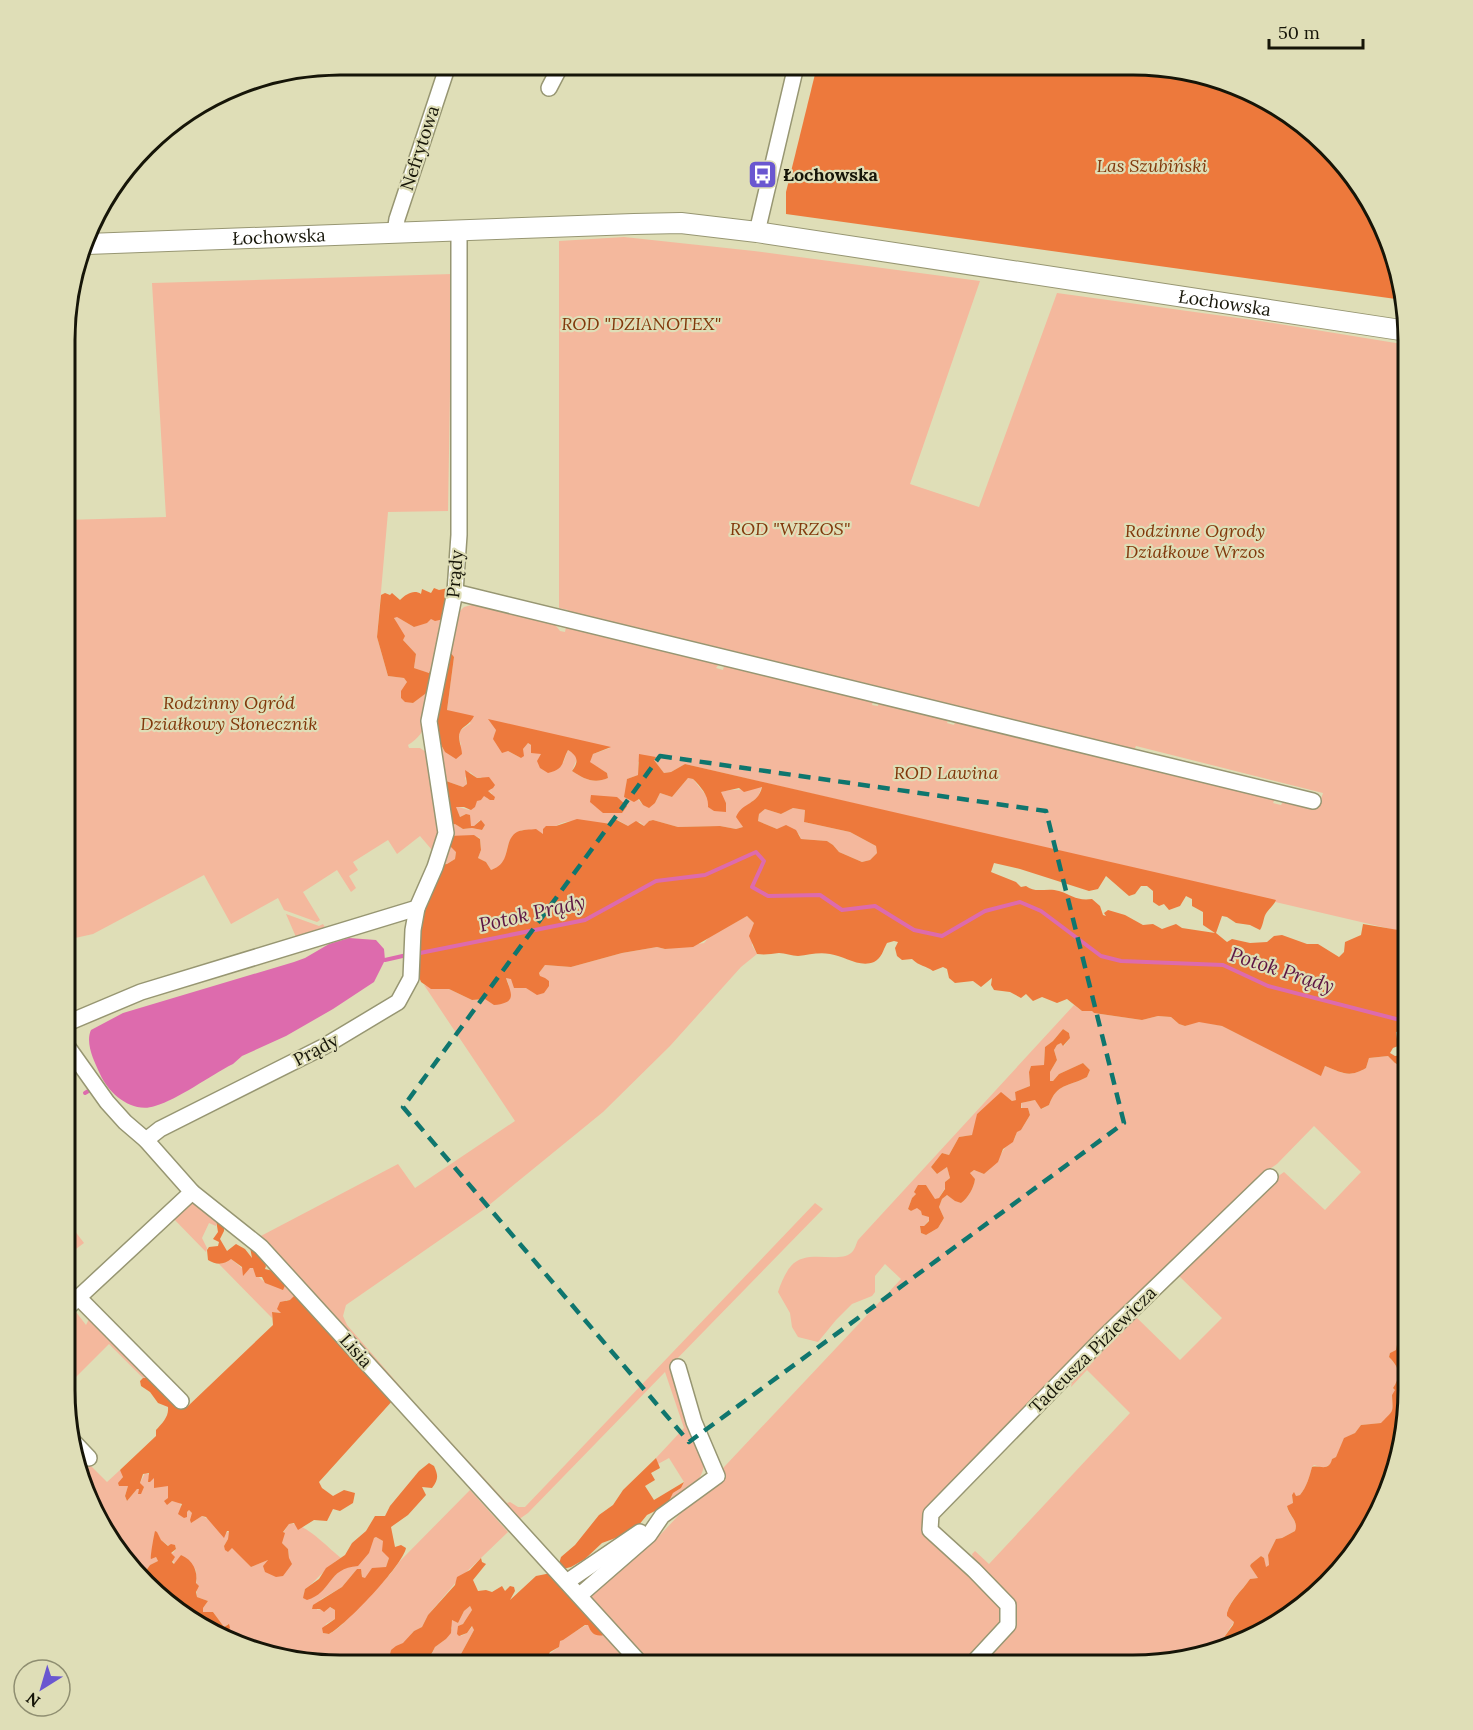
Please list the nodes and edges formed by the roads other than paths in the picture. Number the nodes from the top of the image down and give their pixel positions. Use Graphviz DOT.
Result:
graph roads {
  1 [pos="445,75"];
  2 [pos="556,75"];
  3 [pos="794,75"];
  4 [pos="549,88"];
  5 [pos="459,230"];
  6 [pos="395,232"];
  7 [pos="757,232"];
  8 [pos="93,244"];
  9 [pos="1397,330"];
  10 [pos="455,592"];
  11 [pos="1313,801"];
  12 [pos="417,908"];
  13 [pos="75,1020"];
  14 [pos="75,1057"];
  15 [pos="146,1140"];
  16 [pos="1269,1177"];
  17 [pos="192,1192"];
  18 [pos="78,1298"];
  19 [pos="75,1301"];
  20 [pos="678,1367"];
  21 [pos="181,1401"];
  22 [pos="82,1451"];
  23 [pos="89,1458"];
  24 [pos="663,1516"];
  25 [pos="567,1581"];
  26 [pos="580,1595"];
  27 [pos="633,1655"];
  28 [pos="980,1655"];
  1 -- 6 [label="street, Nefrytowa"];
  2 -- 4 [label="street"];
  3 -- 7 [label="street"];
  5 -- 6 [label="main road, Łochowska"];
  5 -- 7 [label="main road, Łochowska"];
  5 -- 10 [label="street, Prądy"];
  6 -- 8 [label="main road, Łochowska"];
  7 -- 9 [label="main road, Łochowska"];
  10 -- 11 [label="street"];
  10 -- 12 [label="street, Prądy"];
  12 -- 13 [label="street"];
  12 -- 15 [label="street, Prądy"];
  14 -- 15 [label="street, Lisia"];
  15 -- 17 [label="street, Lisia"];
  16 -- 28 [label="street, Tadeusza Piziewicza"];
  17 -- 18 [label="street"];
  17 -- 25 [label="street, Lisia"];
  18 -- 19 [label="street"];
  18 -- 21 [label="street"];
  20 -- 24 [label="street"];
  22 -- 23 [label="street"];
  24 -- 25 [label="street"];
  24 -- 26 [label="street"];
  25 -- 26 [label="street, Lisia"];
  26 -- 27 [label="street, Lisia"];
}
